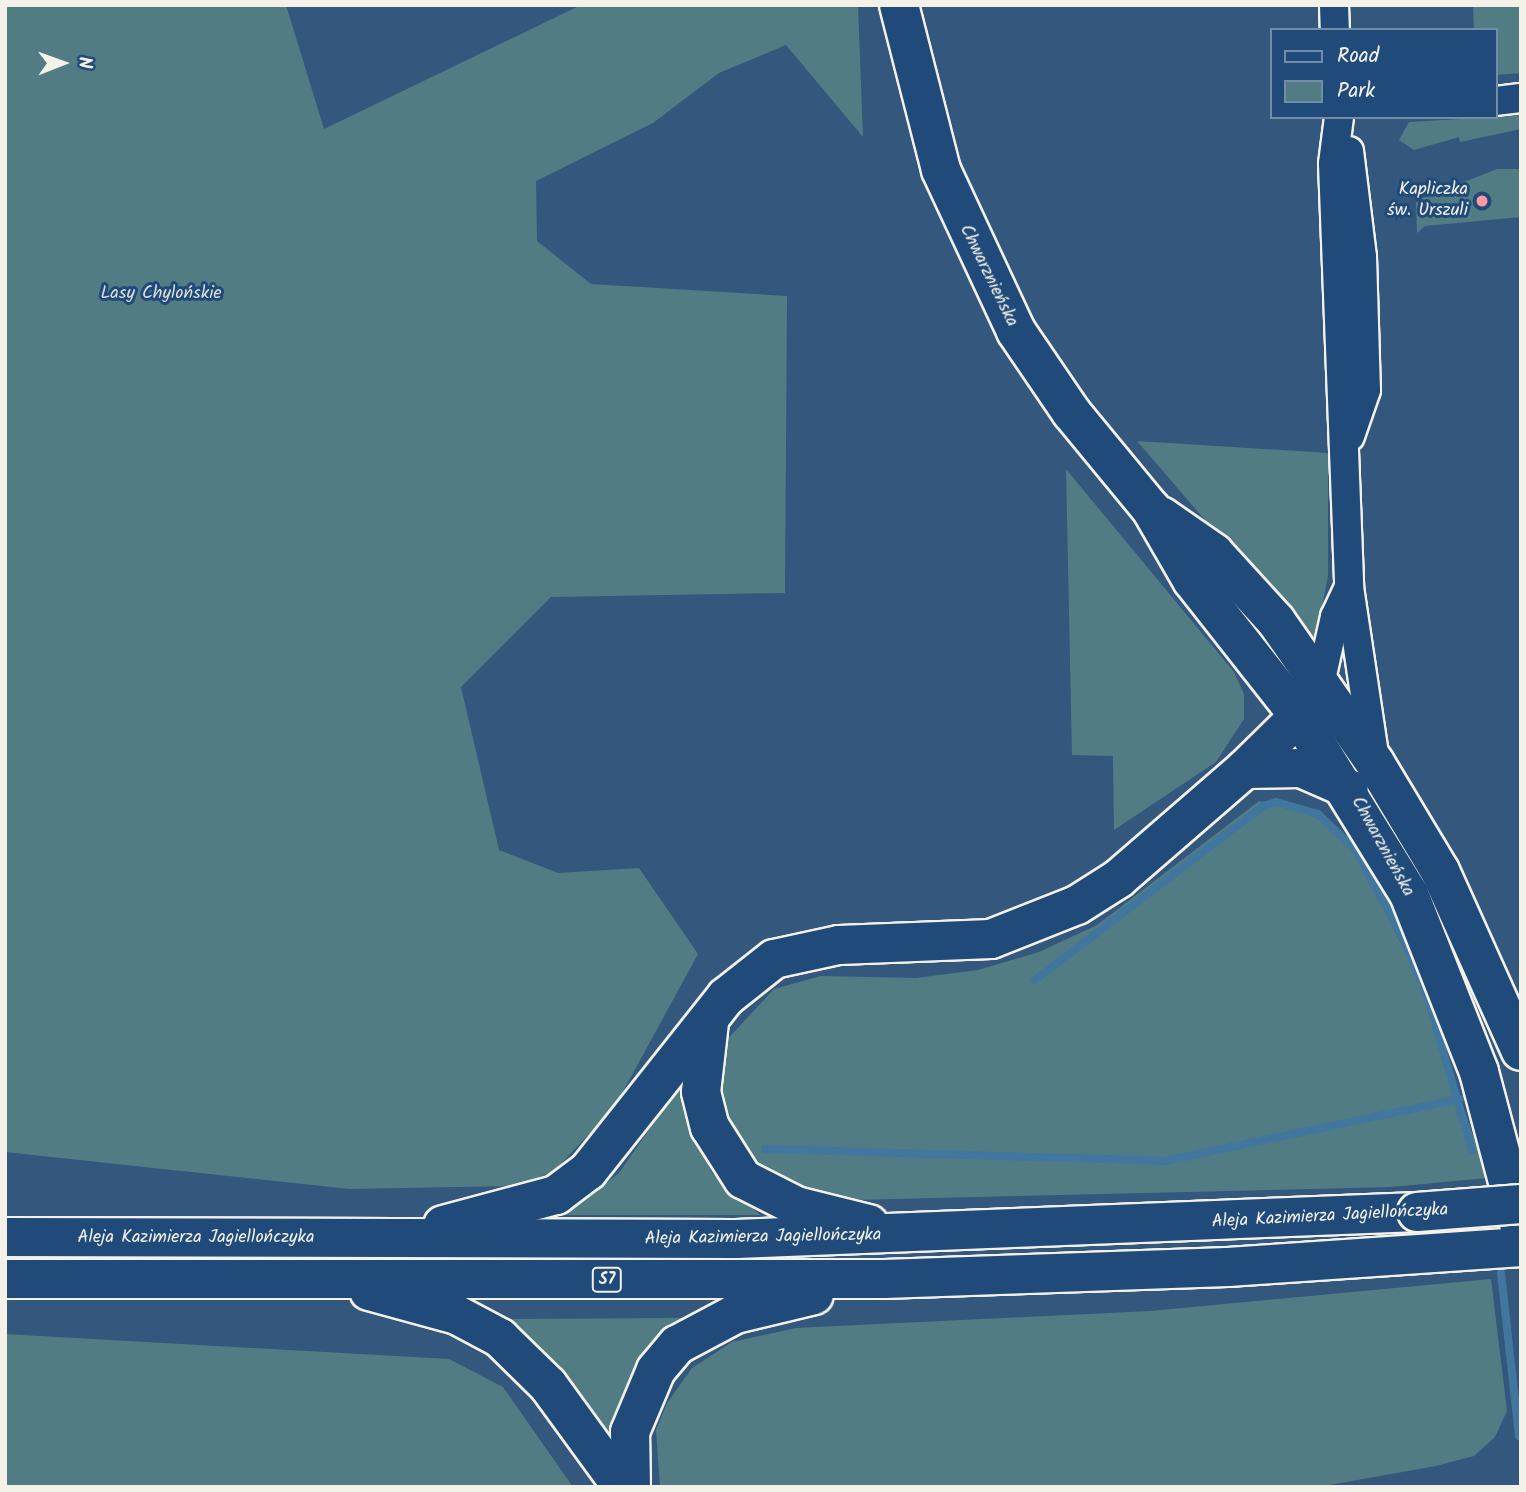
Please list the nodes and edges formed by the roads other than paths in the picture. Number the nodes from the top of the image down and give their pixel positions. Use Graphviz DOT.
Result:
graph roads {
  1 [pos="899,5"];
  2 [pos="1335,5"];
  3 [pos="1335,28"];
  4 [pos="1521,98"];
  5 [pos="1498,101"];
  6 [pos="1339,119"];
  7 [pos="1151,509"];
  8 [pos="1349,587"];
  9 [pos="1320,684"];
  10 [pos="1299,716"];
  11 [pos="1245,769"];
  12 [pos="1362,776"];
  13 [pos="709,1022"];
  14 [pos="1521,1051"];
  15 [pos="1521,1204"];
  16 [pos="1521,1231"];
  17 [pos="911,1236"];
  18 [pos="5,1237"];
  19 [pos="380,1240"];
  20 [pos="1521,1247"];
  21 [pos="5,1279"];
  22 [pos="330,1279"];
  23 [pos="884,1279"];
  24 [pos="622,1487"];
  25 [pos="631,1487"];
  1 -- 7 [label="main road, Chwarznieńska"];
  2 -- 3 [label="street"];
  4 -- 5 [label="street"];
  6 -- 8 [label="street, Chwarznieńska"];
  7 -- 9 [label="main road, Chwarznieńska"];
  7 -- 10 [label="main road, Chwarznieńska"];
  8 -- 9 [label="street, Chwarznieńska"];
  8 -- 12 [label="street, Chwarznieńska"];
  9 -- 10 [label="main road"];
  9 -- 12 [label="main road, Chwarznieńska"];
  10 -- 11 [label="main road"];
  10 -- 12 [label="main road, Chwarznieńska"];
  11 -- 12 [label="main road"];
  11 -- 13 [label="main road"];
  12 -- 14 [label="main road, Chwarznieńska"];
  12 -- 16 [label="main road, Chwarznieńska"];
  13 -- 17 [label="main road"];
  13 -- 19 [label="main road"];
  15 -- 17 [label="main road, Aleja Kazimierza Jagiellończyka, bridge"];
  17 -- 19 [label="main road, Aleja Kazimierza Jagiellończyka"];
  18 -- 19 [label="main road, Aleja Kazimierza Jagiellończyka"];
  20 -- 23 [label="main road, S7"];
  21 -- 22 [label="main road, S7"];
  22 -- 23 [label="main road, S7"];
  22 -- 24 [label="main road"];
  23 -- 25 [label="main road"];
}
